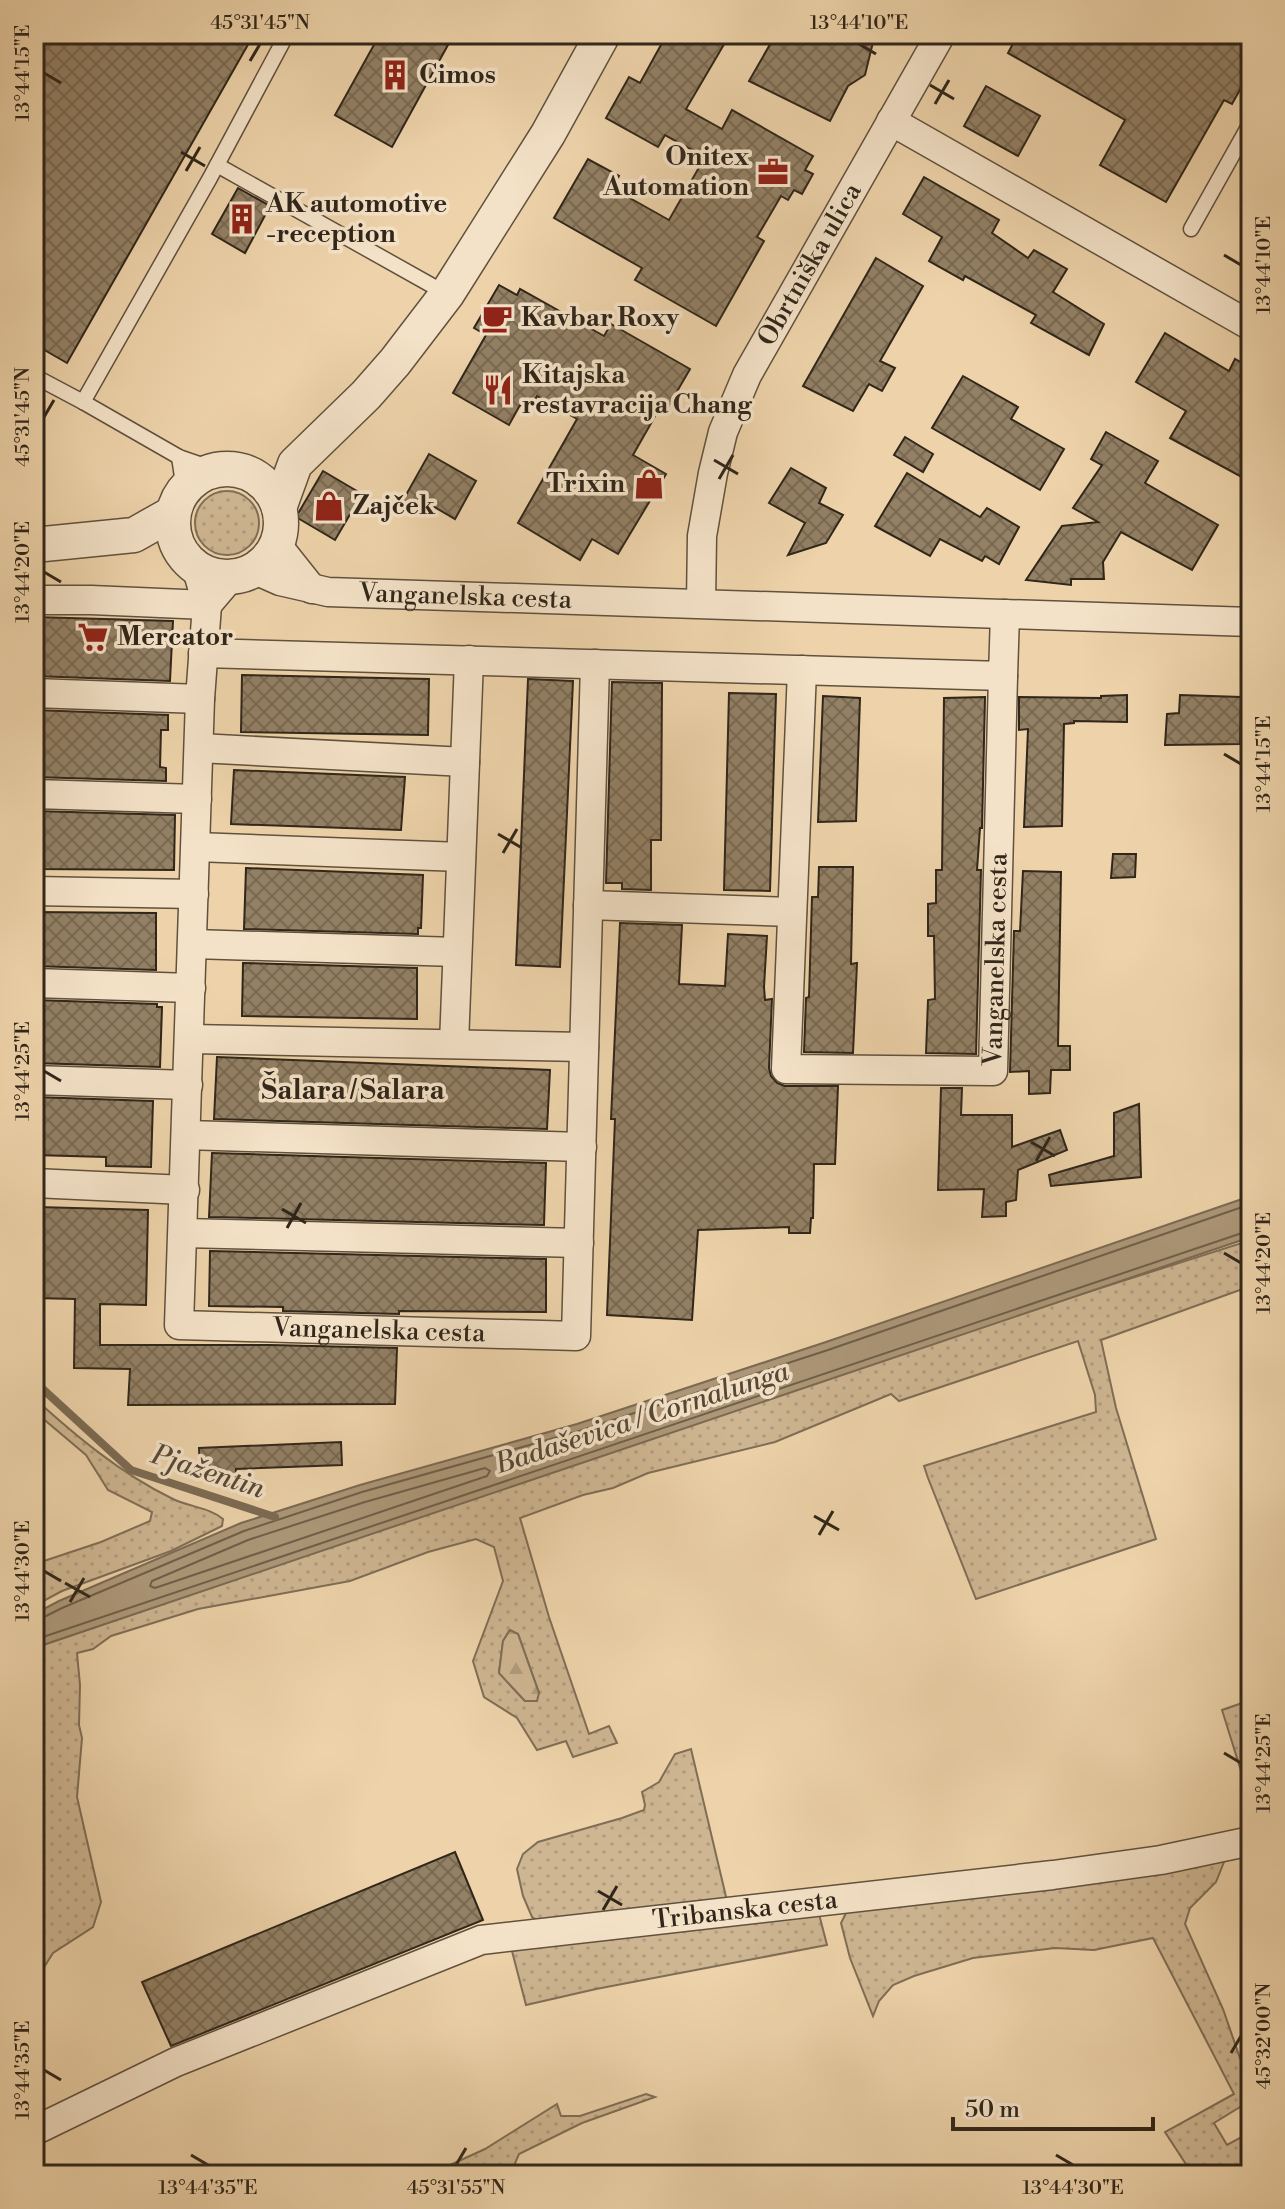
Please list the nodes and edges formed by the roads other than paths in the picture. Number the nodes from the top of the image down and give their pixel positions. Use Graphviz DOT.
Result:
graph roads {
  1 [pos="287,34"];
  2 [pos="603,34"];
  3 [pos="941,34"];
  4 [pos="891,121"];
  5 [pos="1251,122"];
  6 [pos="217,165"];
  7 [pos="1191,229"];
  8 [pos="447,294"];
  9 [pos="1246,319"];
  10 [pos="34,376"];
  11 [pos="83,402"];
  12 [pos="295,464"];
  13 [pos="254,476"];
  14 [pos="179,487"];
  15 [pos="279,508"];
  16 [pos="134,535"];
  17 [pos="34,545"];
  18 [pos="277,545"];
  19 [pos="188,560"];
  20 [pos="242,574"];
  21 [pos="312,589"];
  22 [pos="34,600"];
  23 [pos="701,603"];
  24 [pos="207,605"];
  25 [pos="1005,614"];
  26 [pos="1251,622"];
  27 [pos="203,653"];
  28 [pos="469,660"];
  29 [pos="595,664"];
  30 [pos="802,670"];
  31 [pos="1003,676"];
  32 [pos="34,693"];
  33 [pos="200,699"];
  34 [pos="199,748"];
  35 [pos="465,762"];
  36 [pos="34,794"];
  37 [pos="197,799"];
  38 [pos="196,847"];
  39 [pos="461,857"];
  40 [pos="34,891"];
  41 [pos="194,894"];
  42 [pos="588,905"];
  43 [pos="792,912"];
  44 [pos="193,944"];
  45 [pos="457,952"];
  46 [pos="34,983"];
  47 [pos="191,988"];
  48 [pos="190,1039"];
  49 [pos="454,1044"];
  50 [pos="584,1047"];
  51 [pos="34,1080"];
  52 [pos="188,1085"];
  53 [pos="186,1135"];
  54 [pos="582,1147"];
  55 [pos="34,1183"];
  56 [pos="185,1190"];
  57 [pos="183,1233"];
  58 [pos="579,1243"];
  59 [pos="1251,1841"];
  60 [pos="34,2131"];
  1 -- 6 [label="lane"];
  2 -- 8 [label="street"];
  3 -- 4 [label="street, Obrtniška ulica"];
  4 -- 9 [label="street"];
  4 -- 23 [label="street, Obrtniška ulica"];
  5 -- 7 [label="lane"];
  6 -- 8 [label="lane"];
  6 -- 11 [label="lane"];
  8 -- 12 [label="street"];
  10 -- 11 [label="lane"];
  11 -- 14 [label="lane"];
  12 -- 13 [label="street"];
  12 -- 15 [label="street"];
  13 -- 14 [label="street"];
  13 -- 15 [label="street"];
  14 -- 16 [label="street"];
  14 -- 19 [label="street"];
  15 -- 18 [label="street"];
  16 -- 17 [label="street"];
  16 -- 19 [label="street"];
  18 -- 20 [label="street"];
  18 -- 21 [label="street"];
  19 -- 20 [label="street"];
  19 -- 24 [label="street"];
  20 -- 21 [label="street, Vanganelska cesta"];
  20 -- 24 [label="street"];
  21 -- 23 [label="street, Vanganelska cesta"];
  22 -- 24 [label="street"];
  23 -- 25 [label="street, Vanganelska cesta"];
  24 -- 27 [label="street, Vanganelska cesta"];
  25 -- 26 [label="street, Vanganelska cesta"];
  25 -- 31 [label="street, Vanganelska cesta"];
  27 -- 28 [label="street"];
  27 -- 33 [label="street, Vanganelska cesta"];
  28 -- 29 [label="street"];
  28 -- 35 [label="street"];
  29 -- 30 [label="street"];
  29 -- 42 [label="street, Vanganelska cesta"];
  30 -- 31 [label="street"];
  30 -- 43 [label="street, Vanganelska cesta"];
  31 -- 43 [label="street, Vanganelska cesta"];
  32 -- 33 [label="street"];
  33 -- 34 [label="street, Vanganelska cesta"];
  34 -- 35 [label="street"];
  34 -- 37 [label="street, Vanganelska cesta"];
  35 -- 39 [label="street"];
  36 -- 37 [label="street"];
  37 -- 38 [label="street, Vanganelska cesta"];
  38 -- 39 [label="street"];
  38 -- 41 [label="street, Vanganelska cesta"];
  39 -- 45 [label="street"];
  40 -- 41 [label="street"];
  41 -- 44 [label="street, Vanganelska cesta"];
  42 -- 43 [label="street"];
  42 -- 50 [label="street, Vanganelska cesta"];
  44 -- 45 [label="street"];
  44 -- 47 [label="street, Vanganelska cesta"];
  45 -- 49 [label="street"];
  46 -- 47 [label="street"];
  47 -- 48 [label="street, Vanganelska cesta"];
  48 -- 49 [label="street"];
  48 -- 52 [label="street, Vanganelska cesta"];
  49 -- 50 [label="street"];
  50 -- 54 [label="street, Vanganelska cesta"];
  51 -- 52 [label="street"];
  52 -- 53 [label="street, Vanganelska cesta"];
  53 -- 54 [label="street"];
  53 -- 56 [label="street, Vanganelska cesta"];
  54 -- 58 [label="street, Vanganelska cesta"];
  55 -- 56 [label="street"];
  56 -- 57 [label="street, Vanganelska cesta"];
  57 -- 58 [label="street"];
  57 -- 58 [label="street, Vanganelska cesta"];
  59 -- 60 [label="street, Tribanska cesta"];
}
